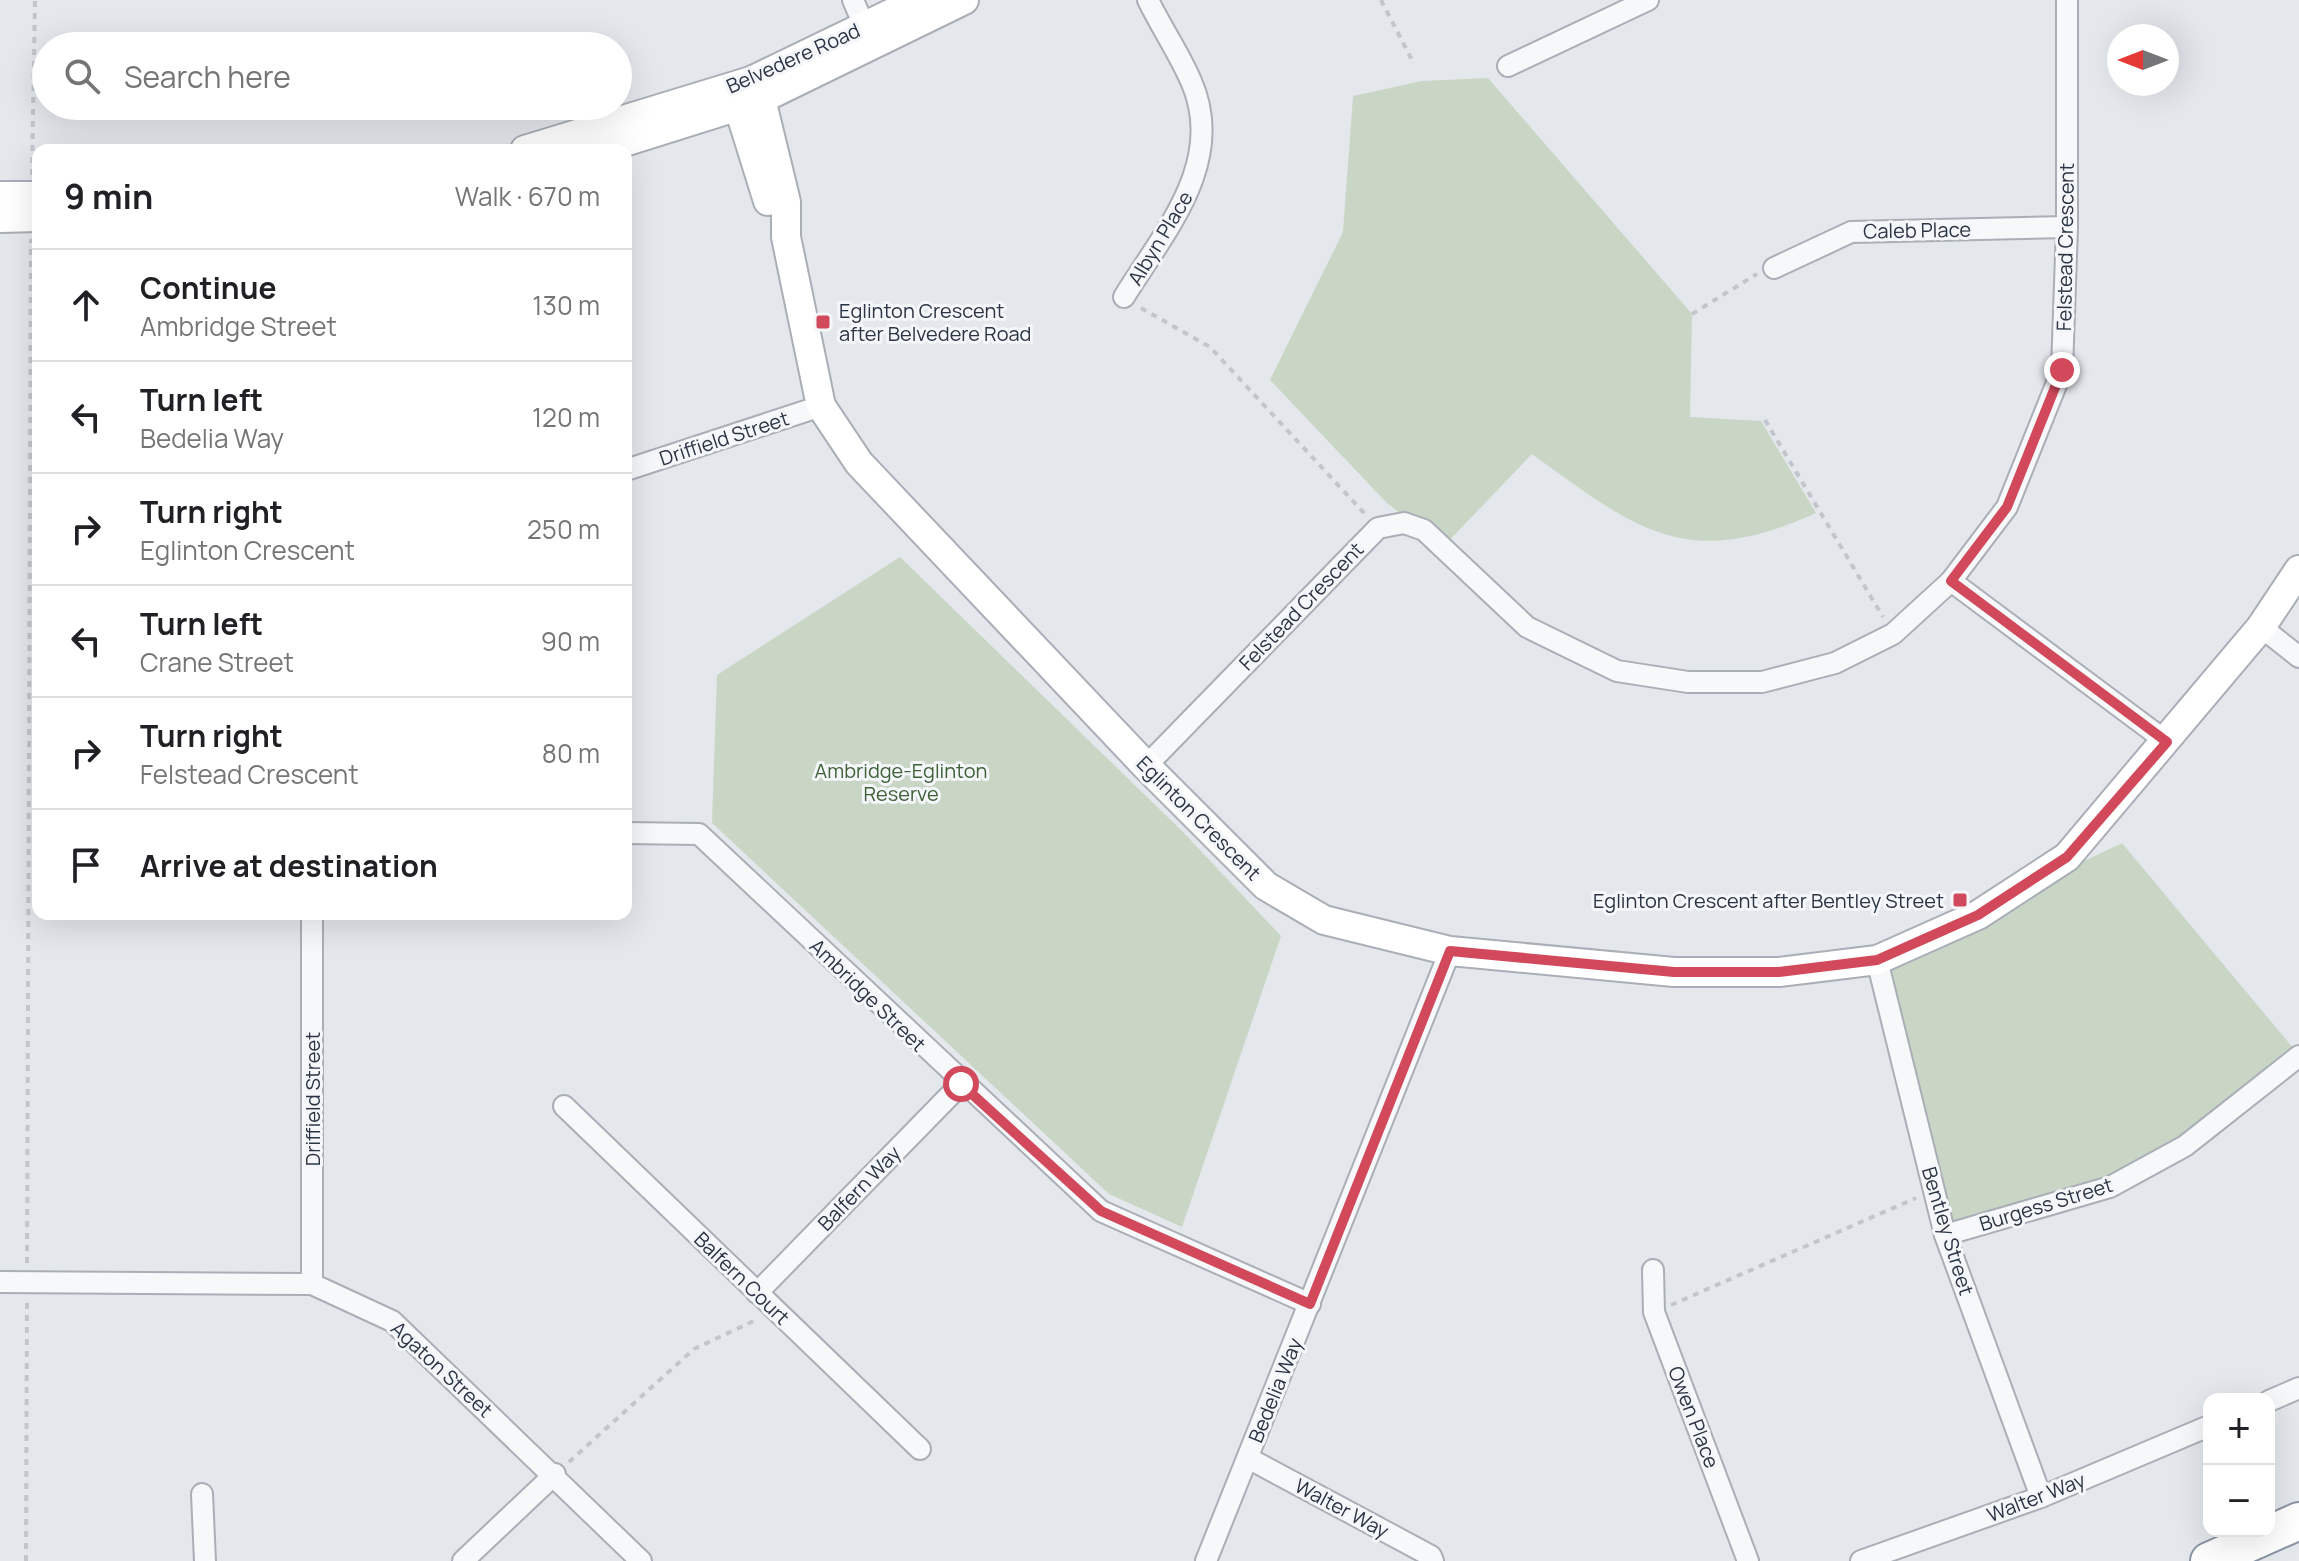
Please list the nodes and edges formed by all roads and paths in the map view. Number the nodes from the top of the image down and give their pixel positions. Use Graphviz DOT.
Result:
graph roads {
  1 [pos="35,0"];
  2 [pos="853,0"];
  3 [pos="919,0"];
  4 [pos="964,0"];
  5 [pos="1148,0"];
  6 [pos="1381,0"];
  7 [pos="1648,0"];
  8 [pos="2067,0"];
  9 [pos="35,32"];
  10 [pos="868,35"];
  11 [pos="1412,60"];
  12 [pos="1508,66"];
  13 [pos="746,93"];
  14 [pos="35,120"];
  15 [pos="35,144"];
  16 [pos="548,144"];
  17 [pos="614,144"];
  18 [pos="0,196"];
  19 [pos="32,205"];
  20 [pos="32,207"];
  21 [pos="0,218"];
  22 [pos="2067,227"];
  23 [pos="1774,268"];
  24 [pos="1124,297"];
  25 [pos="1692,314"];
  26 [pos="821,406"];
  27 [pos="1765,420"];
  28 [pos="632,468"];
  29 [pos="1378,528"];
  30 [pos="2299,570"];
  31 [pos="1951,581"];
  32 [pos="32,610"];
  33 [pos="2261,627"];
  34 [pos="1893,634"];
  35 [pos="2299,657"];
  36 [pos="2167,742"];
  37 [pos="1146,766"];
  38 [pos="632,833"];
  39 [pos="312,920"];
  40 [pos="1450,951"];
  41 [pos="1877,960"];
  42 [pos="2299,1056"];
  43 [pos="961,1084"];
  44 [pos="564,1106"];
  45 [pos="1934,1190"];
  46 [pos="1945,1235"];
  47 [pos="1653,1270"];
  48 [pos="0,1282"];
  49 [pos="27,1282"];
  50 [pos="312,1284"];
  51 [pos="757,1293"];
  52 [pos="1310,1304"];
  53 [pos="776,1310"];
  54 [pos="1654,1312"];
  55 [pos="2299,1388"];
  56 [pos="2275,1398"];
  57 [pos="2203,1429"];
  58 [pos="920,1449"];
  59 [pos="1248,1458"];
  60 [pos="555,1474"];
  61 [pos="202,1494"];
  62 [pos="2041,1497"];
  63 [pos="2299,1521"];
  64 [pos="26,1561"];
  65 [pos="205,1561"];
  66 [pos="463,1561"];
  67 [pos="641,1561"];
  68 [pos="1206,1561"];
  69 [pos="1433,1561"];
  70 [pos="1748,1561"];
  71 [pos="1861,1561"];
  72 [pos="2209,1561"];
  1 -- 9 [label="path"];
  2 -- 10 [label="street"];
  3 -- 10 [label="street, Belvedere Road"];
  4 -- 10 [label="street, Belvedere Road"];
  5 -- 24 [label="street, Albyn Place"];
  6 -- 11 [label="path"];
  7 -- 12 [label="street"];
  8 -- 22 [label="street, Felstead Crescent"];
  10 -- 13 [label="street, Belvedere Road"];
  13 -- 16 [label="street, Belvedere Road"];
  13 -- 17 [label="street, Belvedere Road"];
  13 -- 26 [label="street, Eglinton Crescent"];
  14 -- 15 [label="path"];
  18 -- 19 [label="street"];
  20 -- 21 [label="street"];
  22 -- 23 [label="street, Caleb Place"];
  22 -- 31 [label="street, Felstead Crescent"];
  23 -- 25 [label="path"];
  24 -- 29 [label="path"];
  26 -- 28 [label="street, Driffield Street"];
  26 -- 37 [label="street, Eglinton Crescent"];
  27 -- 34 [label="path"];
  29 -- 34 [label="street, Felstead Crescent"];
  29 -- 37 [label="street, Felstead Crescent"];
  30 -- 33 [label="street, Eglinton Crescent"];
  31 -- 34 [label="street, Felstead Crescent"];
  31 -- 36 [label="street"];
  32 -- 49 [label="path"];
  33 -- 35 [label="street"];
  33 -- 36 [label="street, Eglinton Crescent"];
  36 -- 41 [label="street, Eglinton Crescent"];
  37 -- 40 [label="street, Eglinton Crescent"];
  38 -- 43 [label="street, Ambridge Street"];
  39 -- 50 [label="street, Driffield Street"];
  40 -- 41 [label="street, Eglinton Crescent"];
  40 -- 52 [label="street, Bedelia Way"];
  41 -- 45 [label="street, Bentley Street"];
  42 -- 46 [label="street, Burgess Street"];
  43 -- 51 [label="street, Balfern Way"];
  43 -- 52 [label="street, Ambridge Street"];
  44 -- 51 [label="street, Balfern Court"];
  45 -- 46 [label="street, Bentley Street"];
  45 -- 54 [label="path"];
  46 -- 62 [label="street, Bentley Street"];
  47 -- 54 [label="street, Owen Place"];
  48 -- 49 [label="street, Agaton Street"];
  49 -- 50 [label="street, Agaton Street"];
  49 -- 64 [label="path"];
  50 -- 60 [label="street, Agaton Street"];
  51 -- 53 [label="street, Balfern Court"];
  52 -- 59 [label="street, Bedelia Way"];
  53 -- 58 [label="street, Balfern Court"];
  53 -- 60 [label="path"];
  54 -- 70 [label="street, Owen Place"];
  55 -- 56 [label="street"];
  57 -- 62 [label="street, Walter Way"];
  59 -- 68 [label="street, Bedelia Way"];
  59 -- 69 [label="street, Walter Way"];
  60 -- 66 [label="street"];
  60 -- 67 [label="street, Agaton Street"];
  61 -- 65 [label="street"];
  62 -- 71 [label="street, Walter Way"];
  63 -- 72 [label="highway"];
}
